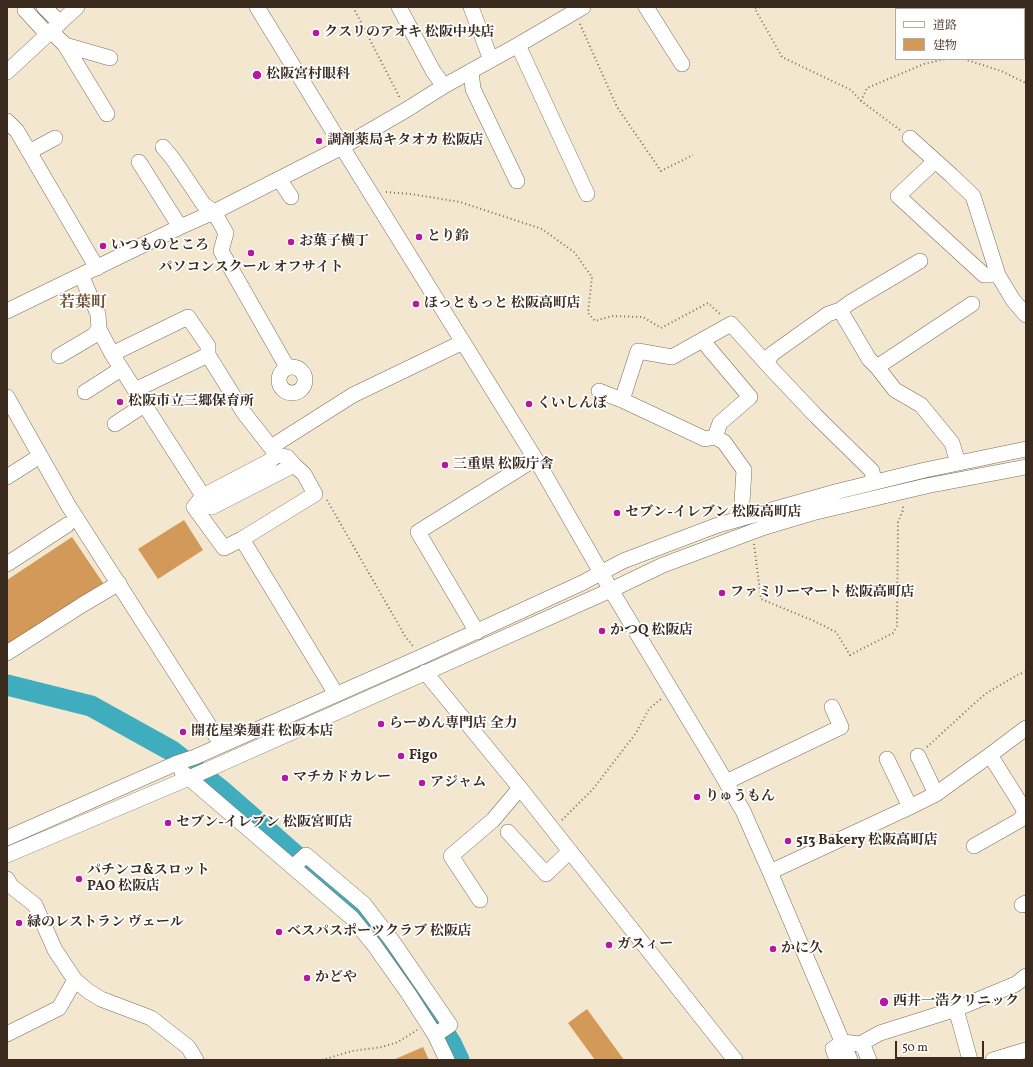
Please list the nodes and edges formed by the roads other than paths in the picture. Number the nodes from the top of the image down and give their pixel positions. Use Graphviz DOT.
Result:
graph roads {
  1 [pos="44,7"];
  2 [pos="77,7"];
  3 [pos="258,7"];
  4 [pos="399,7"];
  5 [pos="471,7"];
  6 [pos="646,7"];
  7 [pos="25,10"];
  8 [pos="579,10"];
  9 [pos="53,29"];
  10 [pos="65,46"];
  11 [pos="518,46"];
  12 [pos="110,58"];
  13 [pos="491,60"];
  14 [pos="682,64"];
  15 [pos="471,71"];
  16 [pos="7,72"];
  17 [pos="444,86"];
  18 [pos="107,114"];
  19 [pos="7,121"];
  20 [pos="55,138"];
  21 [pos="910,138"];
  22 [pos="163,147"];
  23 [pos="342,147"];
  24 [pos="29,152"];
  25 [pos="139,162"];
  26 [pos="932,165"];
  27 [pos="279,179"];
  28 [pos="517,181"];
  29 [pos="587,194"];
  30 [pos="291,197"];
  31 [pos="214,212"];
  32 [pos="180,227"];
  33 [pos="920,261"];
  34 [pos="97,268"];
  35 [pos="81,275"];
  36 [pos="998,275"];
  37 [pos="972,304"];
  38 [pos="840,310"];
  39 [pos="7,311"];
  40 [pos="1026,315"];
  41 [pos="99,329"];
  42 [pos="702,340"];
  43 [pos="463,342"];
  44 [pos="112,354"];
  45 [pos="208,355"];
  46 [pos="59,356"];
  47 [pos="766,363"];
  48 [pos="287,367"];
  49 [pos="877,367"];
  50 [pos="121,369"];
  51 [pos="135,390"];
  52 [pos="599,390"];
  53 [pos="85,392"];
  54 [pos="7,397"];
  55 [pos="622,400"];
  56 [pos="144,405"];
  57 [pos="115,424"];
  58 [pos="715,437"];
  59 [pos="1026,450"];
  60 [pos="274,451"];
  61 [pos="535,458"];
  62 [pos="32,461"];
  63 [pos="958,463"];
  64 [pos="294,466"];
  65 [pos="1026,467"];
  66 [pos="7,476"];
  67 [pos="874,482"];
  68 [pos="203,496"];
  69 [pos="741,518"];
  70 [pos="67,525"];
  71 [pos="242,539"];
  72 [pos="7,564"];
  73 [pos="601,573"];
  74 [pos="119,583"];
  75 [pos="611,590"];
  76 [pos="477,632"];
  77 [pos="7,654"];
  78 [pos="425,672"];
  79 [pos="336,694"];
  80 [pos="832,706"];
  81 [pos="1026,728"];
  82 [pos="222,744"];
  83 [pos="990,755"];
  84 [pos="918,756"];
  85 [pos="887,759"];
  86 [pos="175,765"];
  87 [pos="190,777"];
  88 [pos="726,782"];
  89 [pos="520,788"];
  90 [pos="936,794"];
  91 [pos="910,806"];
  92 [pos="1026,810"];
  93 [pos="508,832"];
  94 [pos="7,838"];
  95 [pos="974,846"];
  96 [pos="570,851"];
  97 [pos="7,855"];
  98 [pos="294,866"];
  99 [pos="770,872"];
  100 [pos="7,879"];
  101 [pos="344,888"];
  102 [pos="480,900"];
  103 [pos="333,901"];
  104 [pos="387,934"];
  105 [pos="374,945"];
  106 [pos="1026,976"];
  107 [pos="75,980"];
  108 [pos="421,983"];
  109 [pos="408,993"];
  110 [pos="956,1009"];
  111 [pos="432,1031"];
  112 [pos="7,1034"];
  113 [pos="843,1042"];
  114 [pos="860,1044"];
  115 [pos="1026,1050"];
  116 [pos="196,1060"];
  117 [pos="447,1060"];
  118 [pos="735,1060"];
  119 [pos="837,1060"];
  120 [pos="850,1060"];
  121 [pos="869,1060"];
  122 [pos="970,1060"];
  123 [pos="993,1060"];
  1 -- 9 [label="street"];
  2 -- 9 [label="street"];
  3 -- 23 [label="street"];
  4 -- 17 [label="street"];
  5 -- 13 [label="street"];
  6 -- 14 [label="street"];
  7 -- 9 [label="street"];
  8 -- 11 [label="street"];
  9 -- 10 [label="street"];
  9 -- 16 [label="street"];
  10 -- 12 [label="street"];
  10 -- 18 [label="street"];
  11 -- 13 [label="street"];
  11 -- 29 [label="street"];
  13 -- 15 [label="street"];
  15 -- 17 [label="street"];
  15 -- 28 [label="street"];
  17 -- 23 [label="street"];
  19 -- 24 [label="street"];
  20 -- 24 [label="street"];
  21 -- 36 [label="street"];
  22 -- 31 [label="street"];
  23 -- 27 [label="street"];
  23 -- 43 [label="street"];
  24 -- 34 [label="street"];
  25 -- 32 [label="street"];
  26 -- 36 [label="street"];
  27 -- 30 [label="street"];
  27 -- 31 [label="street"];
  31 -- 32 [label="street"];
  31 -- 48 [label="street"];
  32 -- 34 [label="street"];
  33 -- 38 [label="street"];
  34 -- 35 [label="street"];
  35 -- 39 [label="street"];
  35 -- 41 [label="street"];
  36 -- 40 [label="street"];
  37 -- 49 [label="street"];
  38 -- 47 [label="street"];
  38 -- 49 [label="street"];
  41 -- 44 [label="street"];
  41 -- 46 [label="street"];
  42 -- 47 [label="street"];
  42 -- 55 [label="street"];
  42 -- 58 [label="street"];
  43 -- 60 [label="street"];
  43 -- 61 [label="street"];
  44 -- 45 [label="street"];
  44 -- 50 [label="street"];
  45 -- 51 [label="street"];
  45 -- 60 [label="street"];
  47 -- 67 [label="street"];
  49 -- 63 [label="street"];
  50 -- 51 [label="street"];
  50 -- 53 [label="street"];
  51 -- 56 [label="street"];
  52 -- 55 [label="street"];
  54 -- 74 [label="street"];
  55 -- 58 [label="street"];
  56 -- 57 [label="street"];
  56 -- 68 [label="street"];
  58 -- 69 [label="street"];
  59 -- 63 [label="street"];
  60 -- 64 [label="street"];
  60 -- 68 [label="street"];
  61 -- 73 [label="street"];
  61 -- 76 [label="street"];
  62 -- 66 [label="street"];
  63 -- 67 [label="street"];
  64 -- 68 [label="street"];
  64 -- 71 [label="street"];
  65 -- 75 [label="street"];
  67 -- 69 [label="street"];
  68 -- 71 [label="street"];
  69 -- 73 [label="street"];
  70 -- 72 [label="street"];
  71 -- 79 [label="street"];
  73 -- 75 [label="street"];
  73 -- 76 [label="street"];
  74 -- 77 [label="street"];
  74 -- 82 [label="street"];
  75 -- 78 [label="street"];
  75 -- 88 [label="street"];
  76 -- 79 [label="street"];
  78 -- 87 [label="street"];
  78 -- 89 [label="street"];
  79 -- 82 [label="street"];
  80 -- 88 [label="street"];
  81 -- 83 [label="street"];
  82 -- 86 [label="street"];
  83 -- 90 [label="street"];
  83 -- 92 [label="street"];
  84 -- 90 [label="street"];
  85 -- 91 [label="street"];
  86 -- 87 [label="street"];
  86 -- 94 [label="street"];
  87 -- 97 [label="street"];
  87 -- 98 [label="street"];
  88 -- 99 [label="street"];
  89 -- 96 [label="street"];
  89 -- 102 [label="street"];
  90 -- 91 [label="street"];
  91 -- 99 [label="street"];
  92 -- 95 [label="street"];
  93 -- 96 [label="street"];
  96 -- 118 [label="street"];
  98 -- 101 [label="street"];
  98 -- 103 [label="street"];
  99 -- 113 [label="street"];
  100 -- 107 [label="street"];
  101 -- 103 [label="street"];
  101 -- 104 [label="street"];
  103 -- 105 [label="street"];
  104 -- 105 [label="street"];
  104 -- 108 [label="street"];
  105 -- 109 [label="street"];
  106 -- 110 [label="street"];
  107 -- 112 [label="street"];
  107 -- 116 [label="street"];
  108 -- 109 [label="street"];
  108 -- 111 [label="street"];
  109 -- 111 [label="street"];
  110 -- 114 [label="street"];
  110 -- 122 [label="street"];
  111 -- 117 [label="street"];
  113 -- 114 [label="street"];
  113 -- 119 [label="street"];
  113 -- 120 [label="street"];
  114 -- 121 [label="street"];
  115 -- 123 [label="street"];
}
